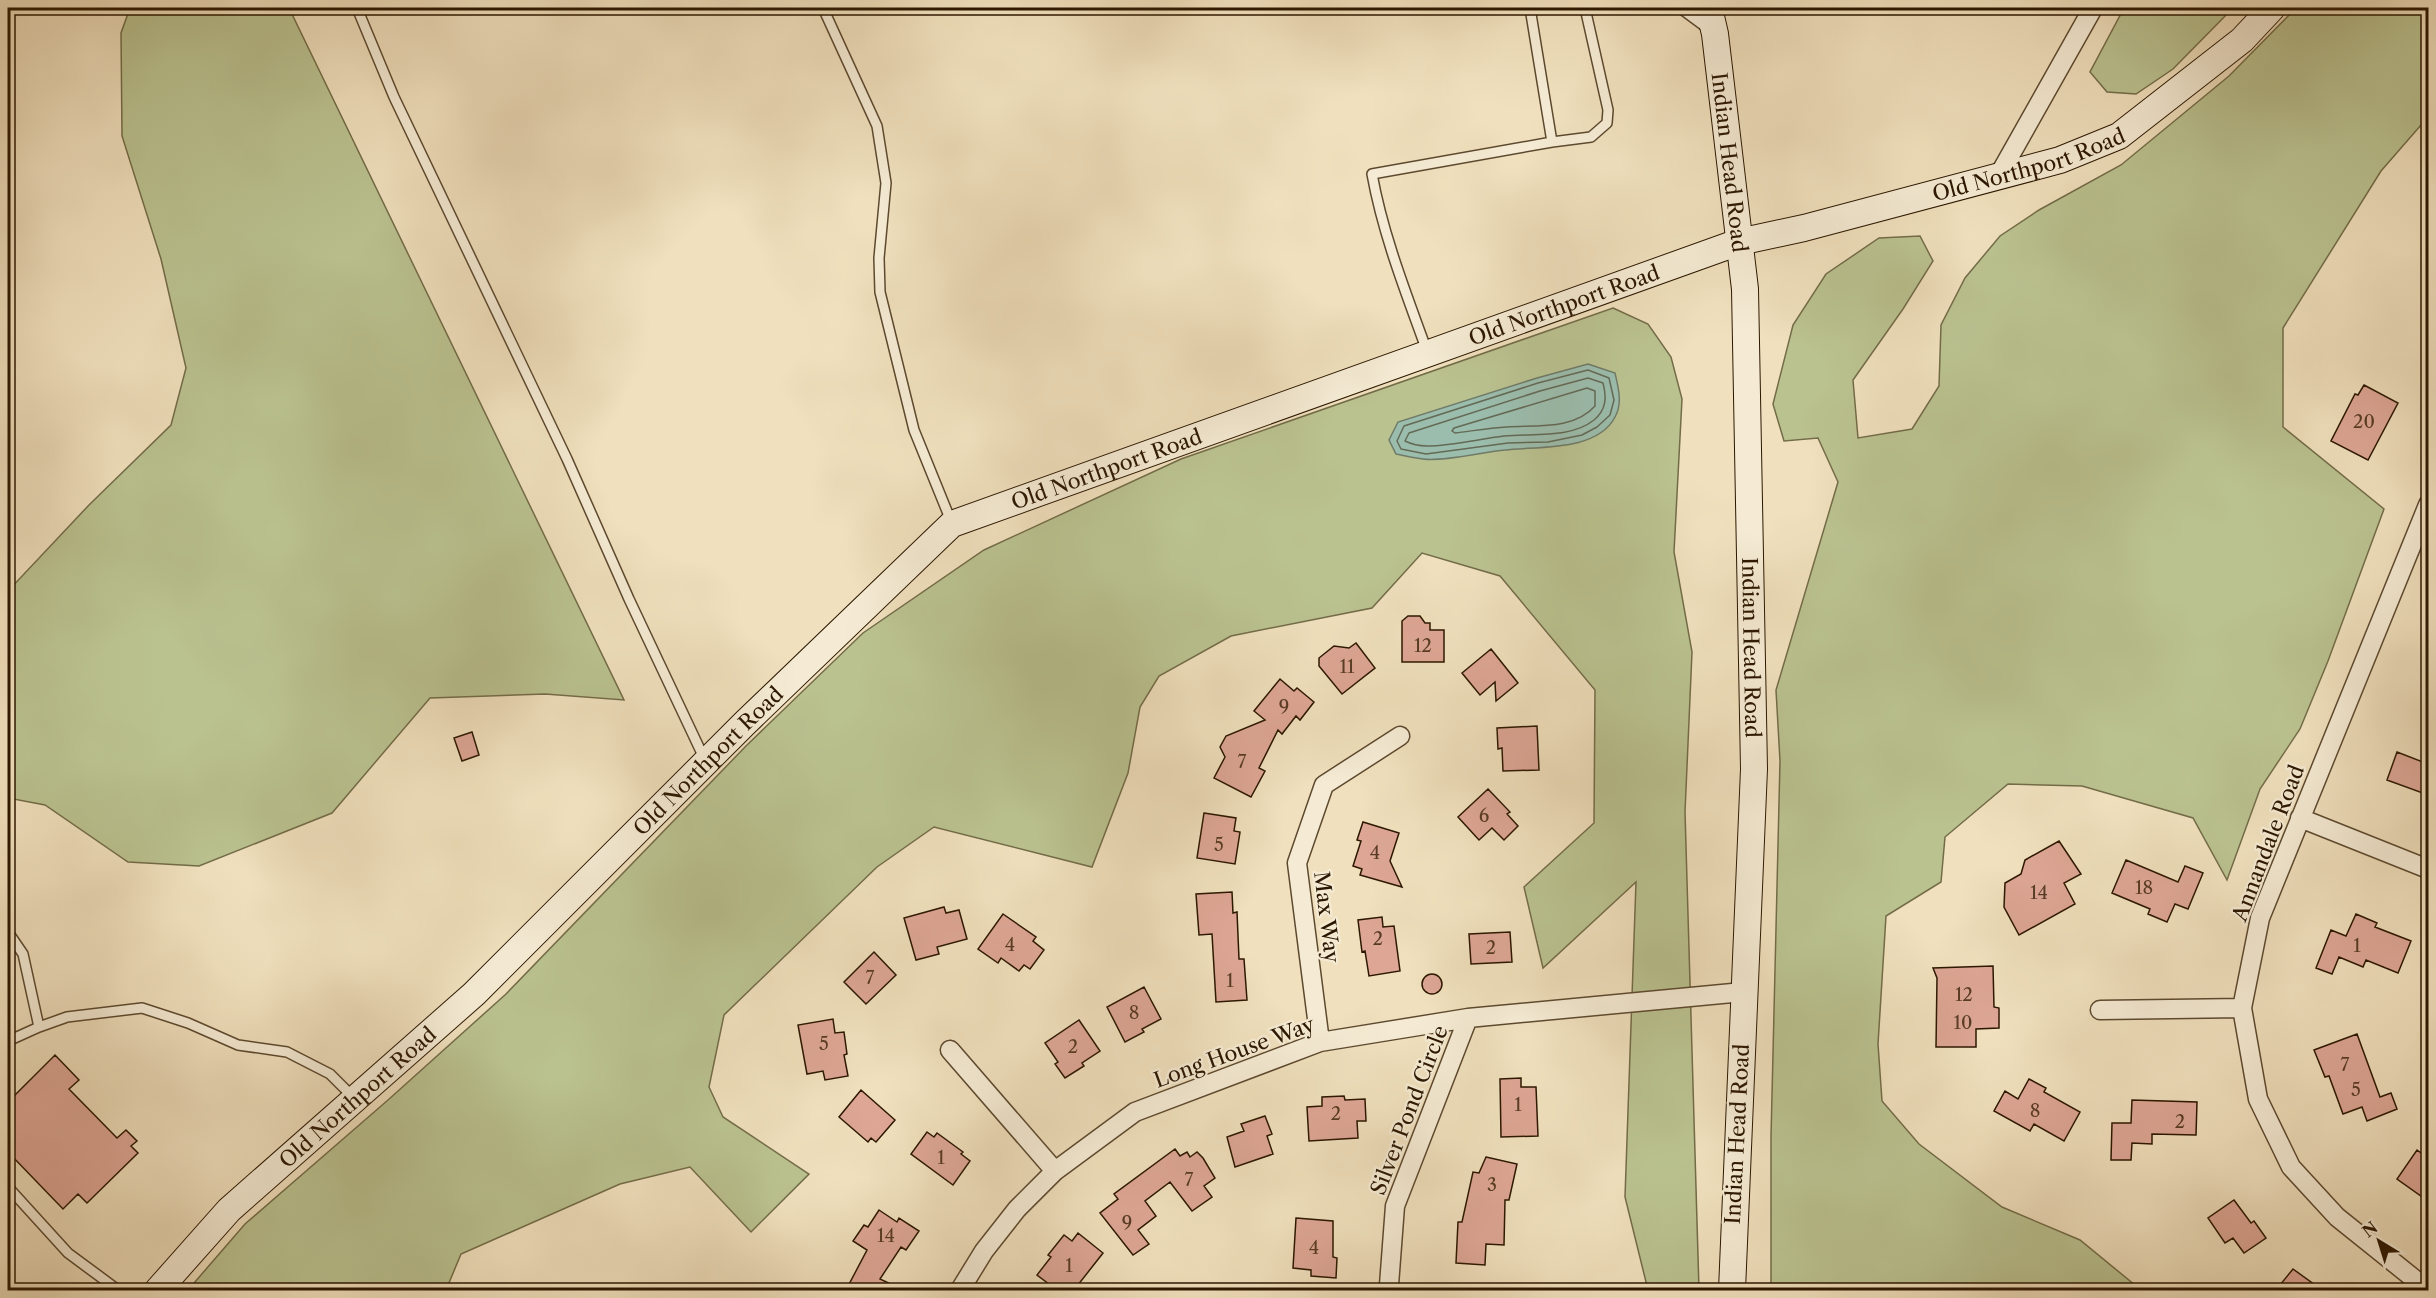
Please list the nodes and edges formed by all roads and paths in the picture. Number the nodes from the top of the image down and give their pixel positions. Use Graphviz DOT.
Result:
graph roads {
  1 [pos="357,8"];
  2 [pos="823,8"];
  3 [pos="1530,8"];
  4 [pos="1585,8"];
  5 [pos="1680,8"];
  6 [pos="1709,8"];
  7 [pos="2093,8"];
  8 [pos="2272,8"];
  9 [pos="1715,34"];
  10 [pos="1552,141"];
  11 [pos="1999,175"];
  12 [pos="1739,242"];
  13 [pos="1429,355"];
  14 [pos="2428,505"];
  15 [pos="952,524"];
  16 [pos="1400,736"];
  17 [pos="706,762"];
  18 [pos="2301,818"];
  19 [pos="2428,869"];
  20 [pos="8,932"];
  21 [pos="1743,992"];
  22 [pos="2242,1008"];
  23 [pos="2100,1010"];
  24 [pos="1468,1018"];
  25 [pos="39,1027"];
  26 [pos="8,1041"];
  27 [pos="1320,1042"];
  28 [pos="950,1050"];
  29 [pos="355,1098"];
  30 [pos="1055,1171"];
  31 [pos="8,1187"];
  32 [pos="118,1290"];
  33 [pos="158,1290"];
  34 [pos="960,1290"];
  35 [pos="1391,1290"];
  36 [pos="1732,1290"];
  37 [pos="2428,1290"];
  1 -- 17 [label="lane"];
  2 -- 15 [label="lane"];
  3 -- 10 [label="lane"];
  4 -- 10 [label="lane"];
  5 -- 9 [label="lane"];
  6 -- 9 [label="main road, Indian Head Road"];
  7 -- 11 [label="street"];
  8 -- 11 [label="main road, Old Northport Road"];
  9 -- 12 [label="main road, Indian Head Road"];
  10 -- 13 [label="lane"];
  11 -- 12 [label="main road, Old Northport Road"];
  12 -- 13 [label="main road, Old Northport Road"];
  12 -- 21 [label="main road, Indian Head Road"];
  13 -- 15 [label="main road, Old Northport Road"];
  14 -- 18 [label="street, Annandale Road"];
  15 -- 17 [label="main road, Old Northport Road"];
  16 -- 27 [label="street, Max Way"];
  17 -- 29 [label="main road, Old Northport Road"];
  18 -- 19 [label="street"];
  18 -- 22 [label="street, Annandale Road"];
  20 -- 25 [label="lane"];
  21 -- 24 [label="street, Long House Way"];
  21 -- 36 [label="main road, Indian Head Road"];
  22 -- 23 [label="street"];
  22 -- 37 [label="street, Annandale Road"];
  24 -- 27 [label="street, Long House Way"];
  24 -- 35 [label="street, Silver Pond Circle"];
  25 -- 26 [label="lane"];
  25 -- 29 [label="lane"];
  27 -- 30 [label="street, Long House Way"];
  28 -- 30 [label="street"];
  29 -- 33 [label="main road, Old Northport Road"];
  30 -- 34 [label="street, Long House Way"];
  31 -- 32 [label="lane"];
}
